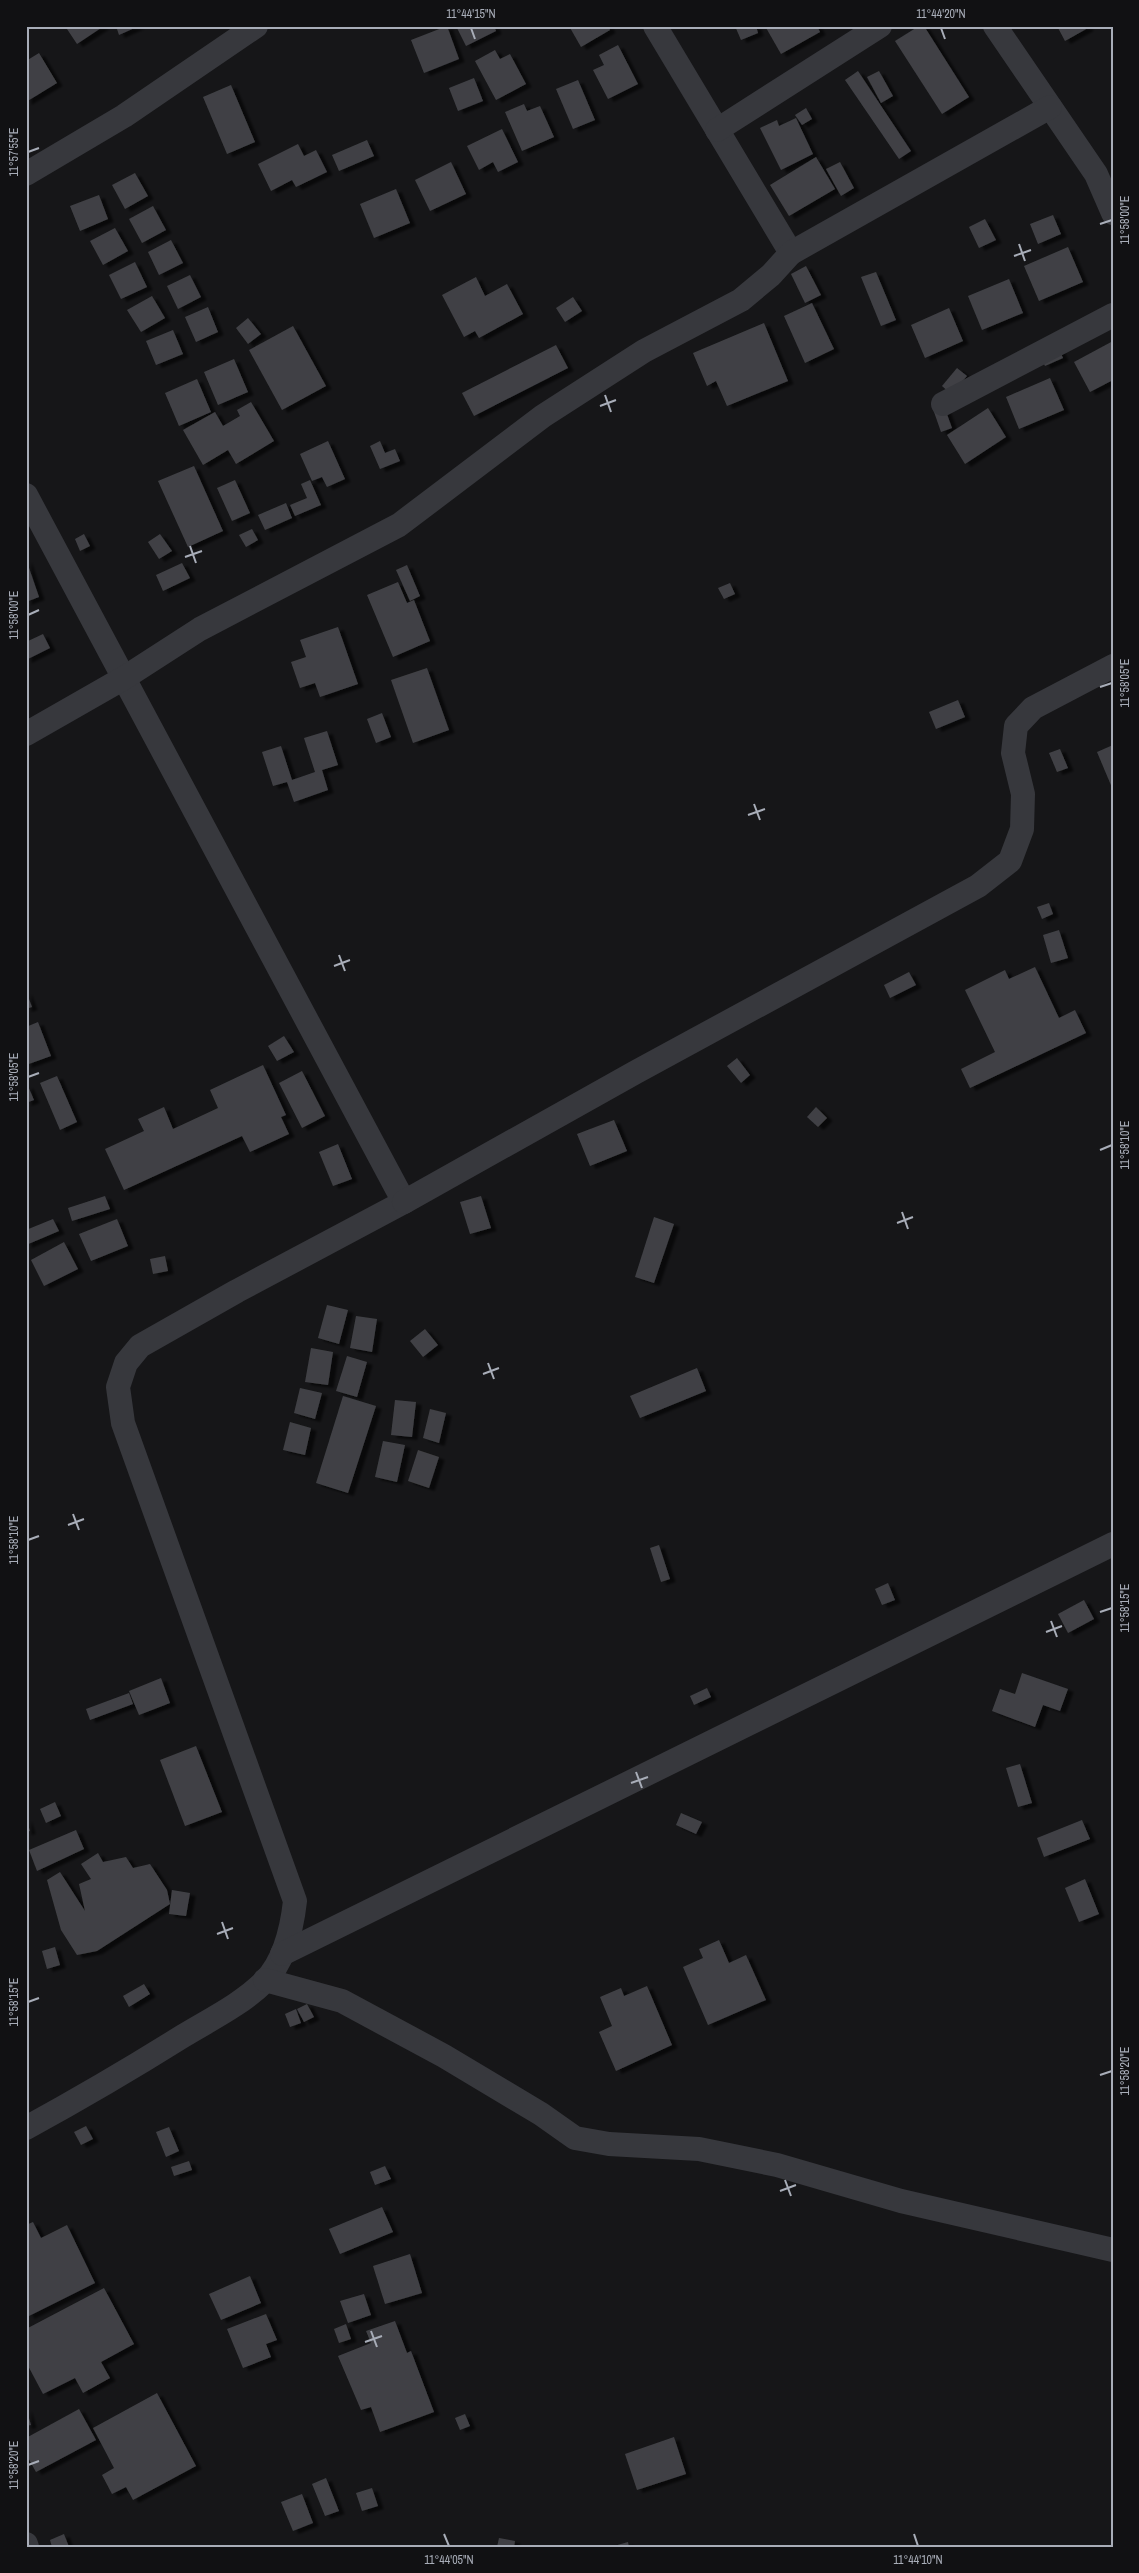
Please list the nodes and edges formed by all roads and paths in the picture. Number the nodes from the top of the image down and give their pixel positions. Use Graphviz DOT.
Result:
graph roads {
  1 [pos="256,26"];
  2 [pos="655,26"];
  3 [pos="880,26"];
  4 [pos="995,26"];
  5 [pos="1050,107"];
  6 [pos="716,130"];
  7 [pos="1104,169"];
  8 [pos="26,174"];
  9 [pos="1113,213"];
  10 [pos="791,253"];
  11 [pos="1113,315"];
  12 [pos="943,404"];
  13 [pos="26,495"];
  14 [pos="1113,666"];
  15 [pos="124,678"];
  16 [pos="26,734"];
  17 [pos="404,1202"];
  18 [pos="1113,1544"];
  19 [pos="282,1954"];
  20 [pos="265,1980"];
  21 [pos="26,2128"];
  22 [pos="1113,2250"];
  1 -- 8 [label="street"];
  2 -- 6 [label="street"];
  3 -- 6 [label="street"];
  4 -- 5 [label="street"];
  5 -- 7 [label="street"];
  5 -- 10 [label="street"];
  6 -- 10 [label="street"];
  7 -- 9 [label="street"];
  10 -- 15 [label="street"];
  11 -- 12 [label="street"];
  13 -- 15 [label="street"];
  14 -- 17 [label="street"];
  15 -- 16 [label="street"];
  15 -- 17 [label="street"];
  17 -- 19 [label="street"];
  18 -- 19 [label="street"];
  19 -- 20 [label="street"];
  20 -- 21 [label="street"];
  20 -- 22 [label="street"];
}
